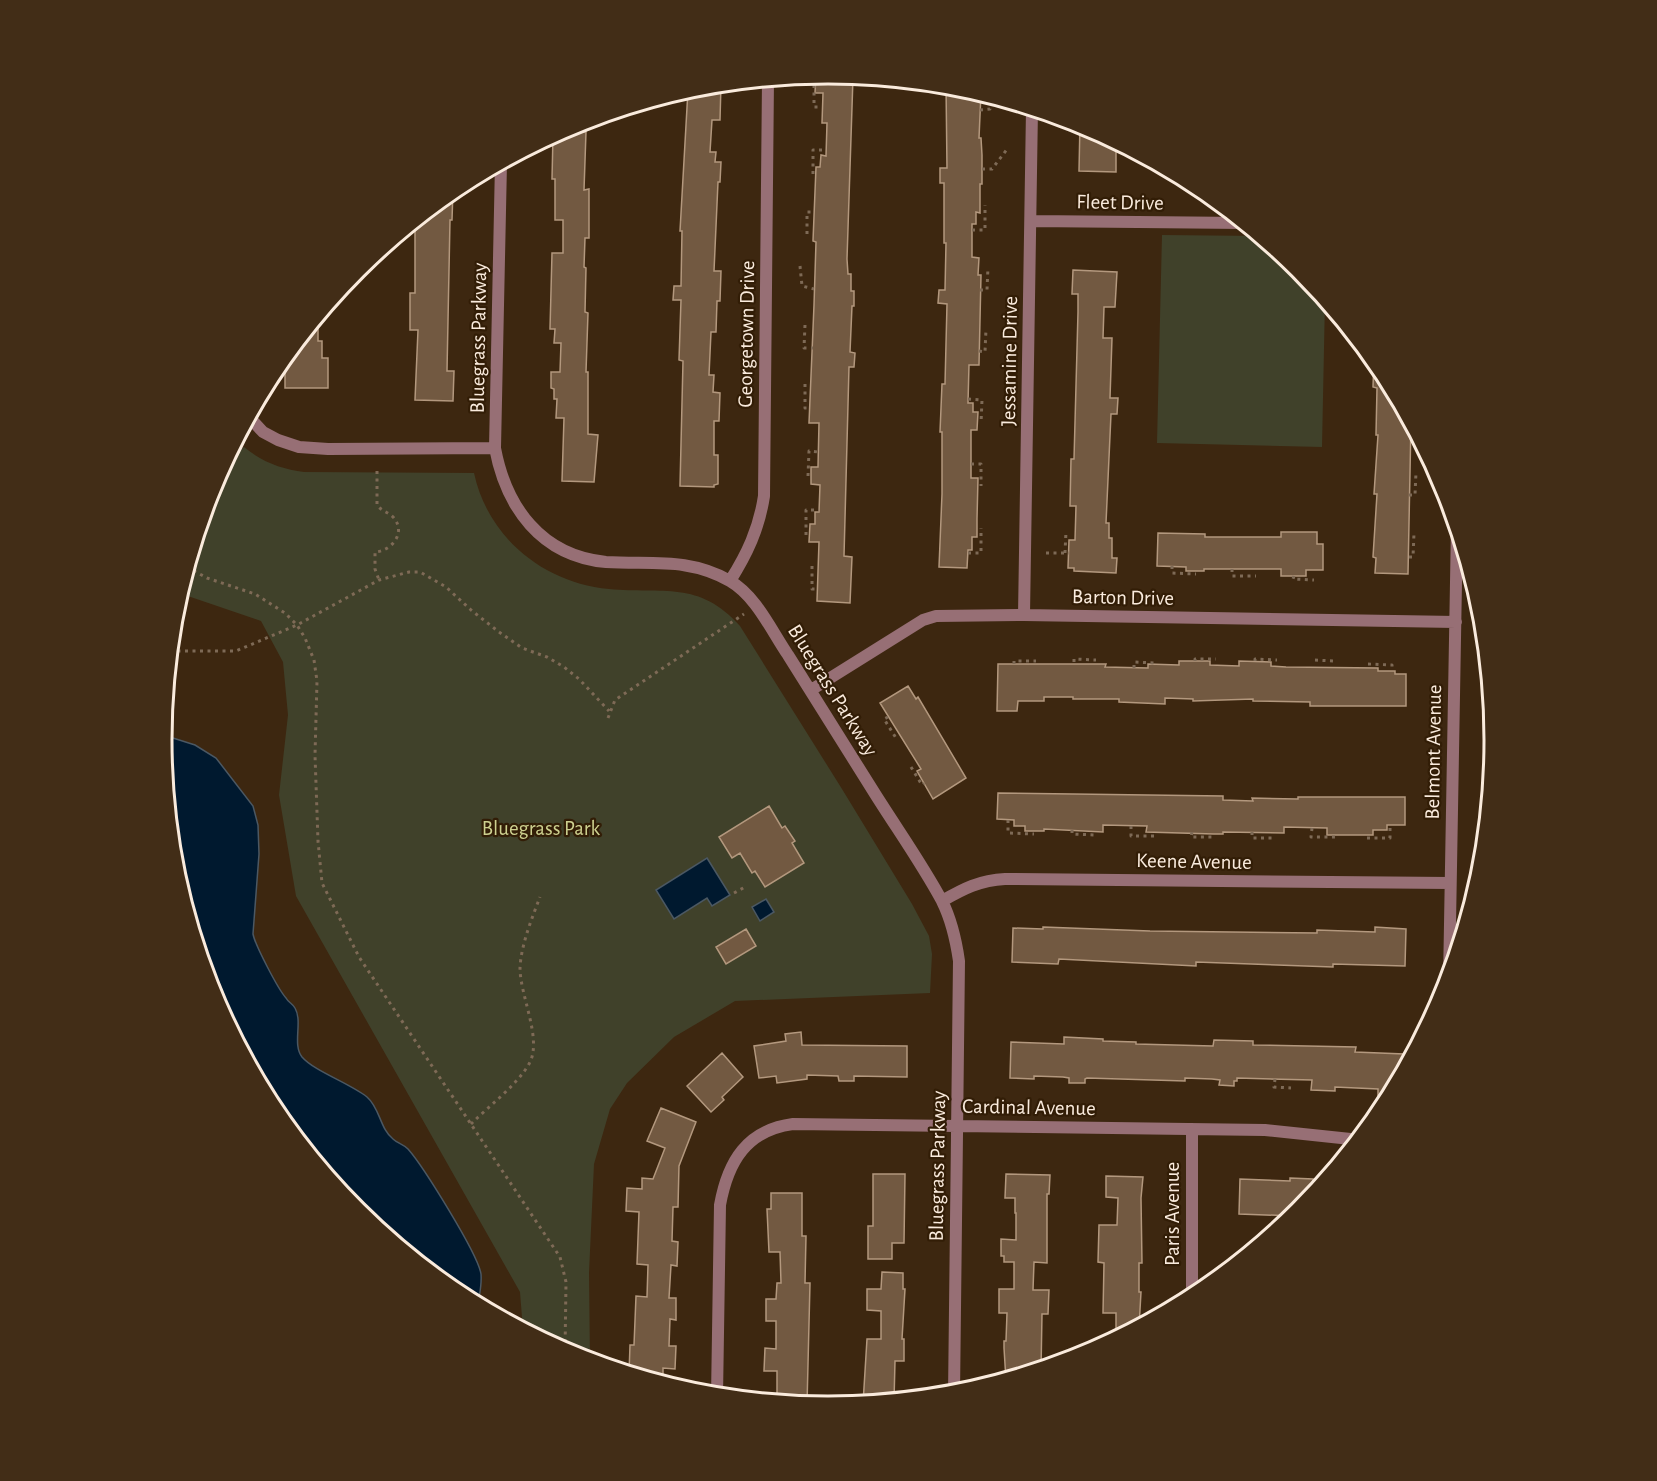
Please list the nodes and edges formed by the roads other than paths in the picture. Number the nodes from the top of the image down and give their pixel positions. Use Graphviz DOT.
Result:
graph roads {
  1 [pos="768,87"];
  2 [pos="1032,117"];
  3 [pos="501,172"];
  4 [pos="1031,220"];
  5 [pos="1231,223"];
  6 [pos="254,423"];
  7 [pos="495,448"];
  8 [pos="1457,551"];
  9 [pos="730,581"];
  10 [pos="1024,615"];
  11 [pos="1456,622"];
  12 [pos="811,690"];
  13 [pos="1450,883"];
  14 [pos="942,901"];
  15 [pos="1449,954"];
  16 [pos="956,1126"];
  17 [pos="1192,1130"];
  18 [pos="1350,1139"];
  19 [pos="1191,1287"];
  20 [pos="954,1384"];
  21 [pos="717,1387"];
  1 -- 9 [label="street, Georgetown Drive"];
  2 -- 4 [label="street, Jessamine Drive"];
  3 -- 7 [label="street, Bluegrass Parkway"];
  4 -- 5 [label="street, Fleet Drive"];
  4 -- 10 [label="street, Jessamine Drive"];
  6 -- 7 [label="street"];
  7 -- 9 [label="street, Bluegrass Parkway"];
  8 -- 11 [label="street, Belmont Avenue"];
  9 -- 12 [label="street, Bluegrass Parkway"];
  10 -- 11 [label="street, Barton Drive"];
  10 -- 12 [label="street, Barton Drive"];
  11 -- 13 [label="street, Belmont Avenue"];
  12 -- 14 [label="street, Bluegrass Parkway"];
  13 -- 14 [label="street, Keene Avenue"];
  13 -- 15 [label="street, Belmont Avenue"];
  14 -- 16 [label="street, Bluegrass Parkway"];
  16 -- 17 [label="street, Cardinal Avenue"];
  16 -- 20 [label="street, Bluegrass Parkway"];
  16 -- 21 [label="street, Cardinal Avenue"];
  17 -- 18 [label="street, Cardinal Avenue"];
  17 -- 19 [label="street, Paris Avenue"];
}
